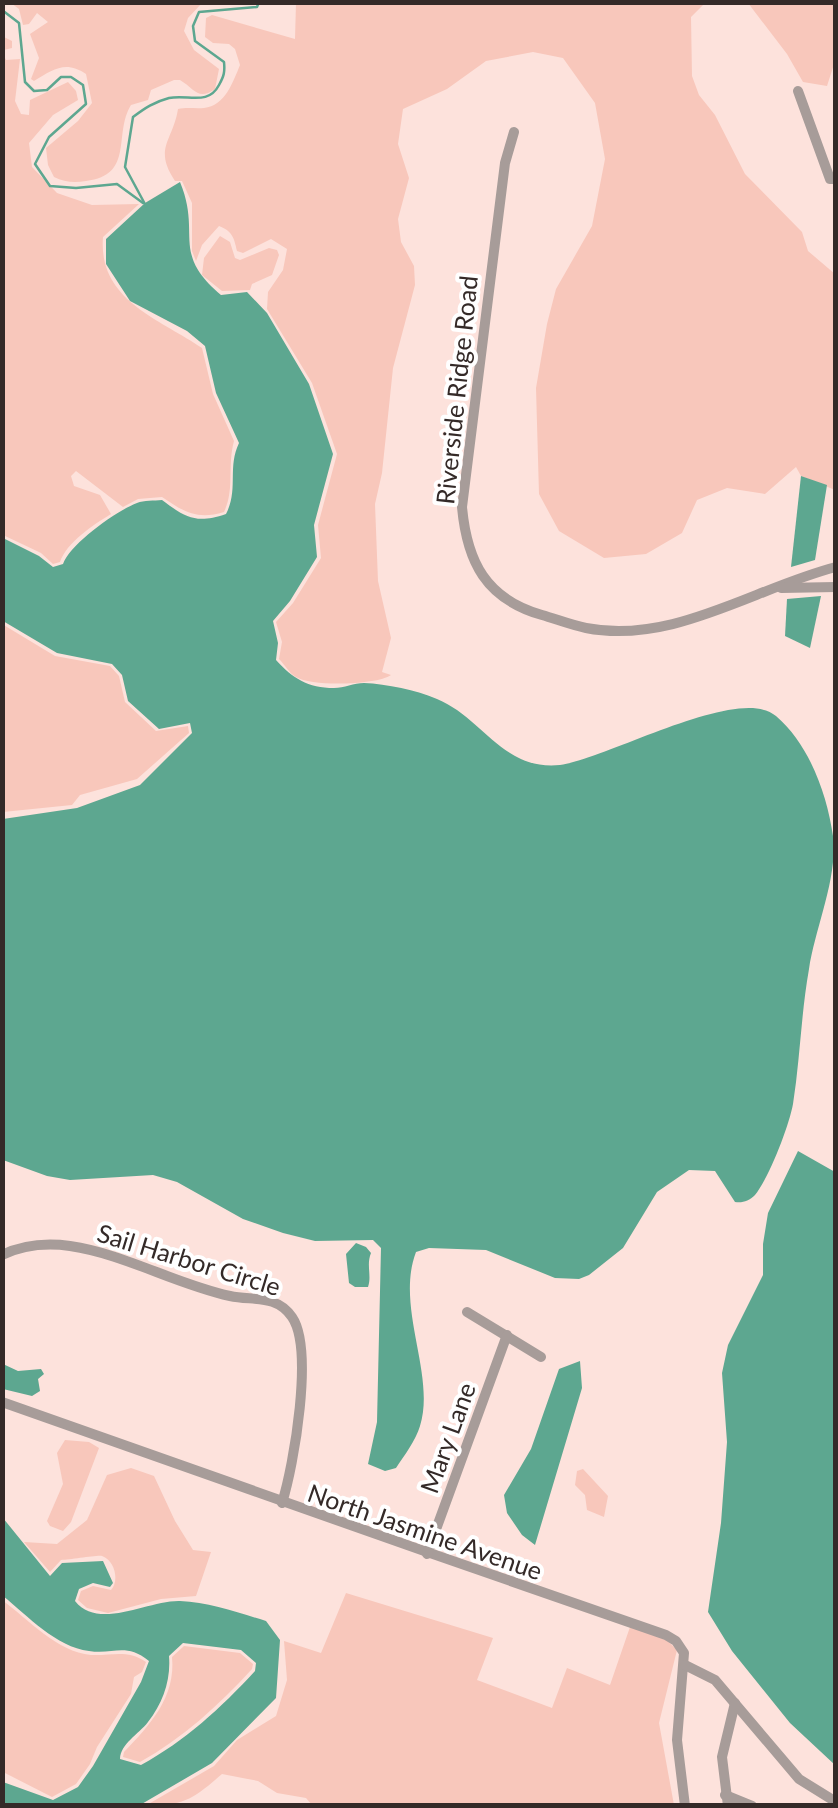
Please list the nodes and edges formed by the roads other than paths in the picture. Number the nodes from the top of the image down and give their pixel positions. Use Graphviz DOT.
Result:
graph roads {
  1 [pos="798,92"];
  2 [pos="514,132"];
  3 [pos="836,179"];
  4 [pos="836,567"];
  5 [pos="775,587"];
  6 [pos="836,587"];
  7 [pos="2,1254"];
  8 [pos="467,1312"];
  9 [pos="507,1336"];
  10 [pos="541,1357"];
  11 [pos="2,1402"];
  12 [pos="282,1503"];
  13 [pos="427,1554"];
  14 [pos="685,1665"];
  15 [pos="734,1703"];
  16 [pos="726,1800"];
  17 [pos="836,1802"];
  18 [pos="686,1806"];
  19 [pos="752,1806"];
  1 -- 3 [label="street"];
  2 -- 5 [label="street, Riverside Ridge Road"];
  4 -- 5 [label="street, Riverside Ridge Road"];
  5 -- 6 [label="street, Riverside Ridge Road"];
  7 -- 12 [label="street, Sail Harbor Circle"];
  8 -- 9 [label="street"];
  9 -- 10 [label="street"];
  9 -- 13 [label="street, Mary Lane"];
  11 -- 12 [label="street, North Jasmine Avenue"];
  12 -- 13 [label="street, North Jasmine Avenue"];
  13 -- 14 [label="street, North Jasmine Avenue"];
  14 -- 15 [label="street, North Jasmine Avenue"];
  14 -- 18 [label="street"];
  15 -- 16 [label="street"];
  15 -- 17 [label="street, North Jasmine Avenue"];
  16 -- 19 [label="street"];
}
